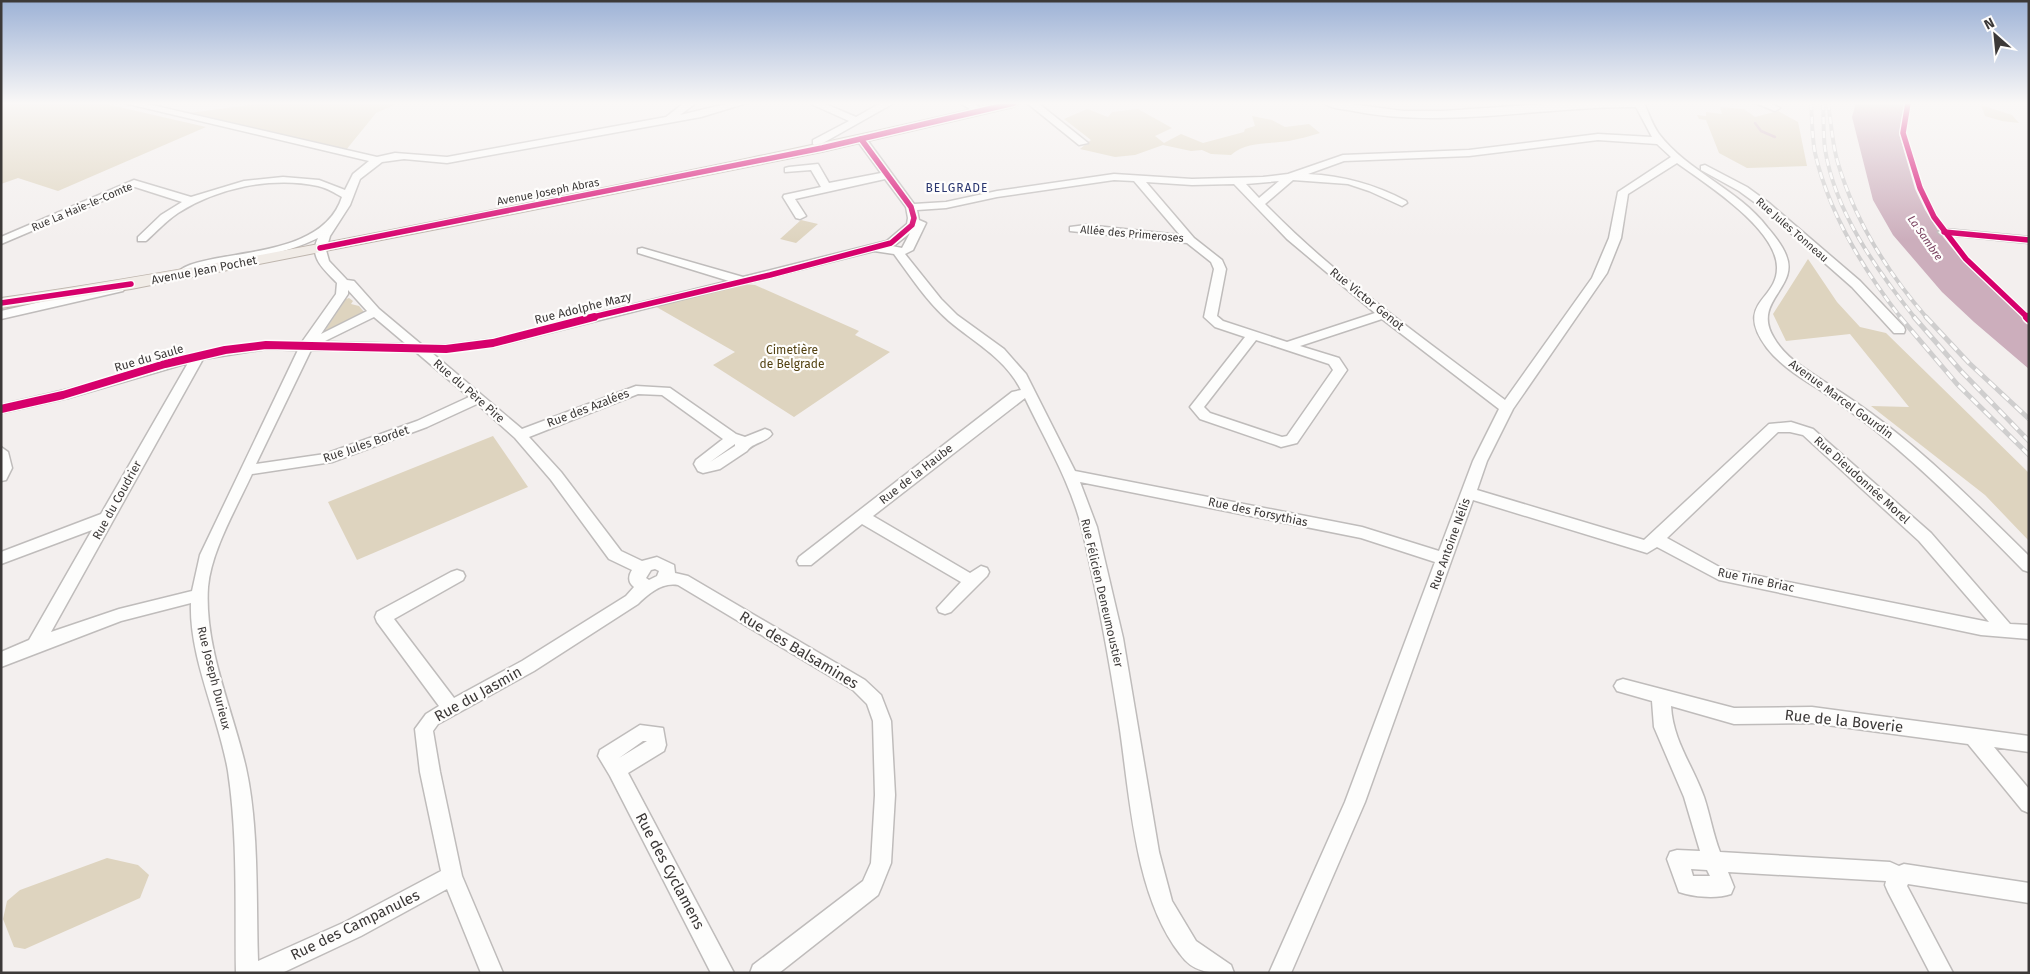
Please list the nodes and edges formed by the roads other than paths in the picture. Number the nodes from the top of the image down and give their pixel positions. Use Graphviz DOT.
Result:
graph roads {
  1 [pos="327,148"];
  2 [pos="510,148"];
  3 [pos="820,148"];
  4 [pos="868,148"];
  5 [pos="1500,148"];
  6 [pos="1666,148"];
  7 [pos="1673,156"];
  8 [pos="377,160"];
  9 [pos="789,170"];
  10 [pos="888,175"];
  11 [pos="1136,177"];
  12 [pos="1290,177"];
  13 [pos="1237,181"];
  14 [pos="840,186"];
  15 [pos="347,195"];
  16 [pos="191,201"];
  17 [pos="1402,202"];
  18 [pos="1259,204"];
  19 [pos="910,207"];
  20 [pos="928,208"];
  21 [pos="800,216"];
  22 [pos="332,226"];
  23 [pos="1074,229"];
  24 [pos="1944,232"];
  25 [pos="909,239"];
  26 [pos="142,240"];
  27 [pos="1190,240"];
  28 [pos="2029,240"];
  29 [pos="1,241"];
  30 [pos="320,248"];
  31 [pos="893,248"];
  32 [pos="642,251"];
  33 [pos="913,268"];
  34 [pos="181,275"];
  35 [pos="744,281"];
  36 [pos="343,282"];
  37 [pos="132,284"];
  38 [pos="1,303"];
  39 [pos="375,312"];
  40 [pos="1384,314"];
  41 [pos="1,315"];
  42 [pos="1899,330"];
  43 [pos="1253,335"];
  44 [pos="306,346"];
  45 [pos="1287,346"];
  46 [pos="419,348"];
  47 [pos="198,356"];
  48 [pos="1028,393"];
  49 [pos="480,398"];
  50 [pos="1506,408"];
  51 [pos="1,409"];
  52 [pos="765,434"];
  53 [pos="520,435"];
  54 [pos="1,452"];
  55 [pos="246,470"];
  56 [pos="1070,475"];
  57 [pos="1,476"];
  58 [pos="1469,493"];
  59 [pos="862,516"];
  60 [pos="107,518"];
  61 [pos="1656,539"];
  62 [pos="1,558"];
  63 [pos="1444,558"];
  64 [pos="805,561"];
  65 [pos="2029,566"];
  66 [pos="457,576"];
  67 [pos="643,577"];
  68 [pos="667,577"];
  69 [pos="199,595"];
  70 [pos="944,608"];
  71 [pos="2006,631"];
  72 [pos="2029,632"];
  73 [pos="35,645"];
  74 [pos="1,660"];
  75 [pos="1623,686"];
  76 [pos="1661,695"];
  77 [pos="450,707"];
  78 [pos="1974,737"];
  79 [pos="2029,744"];
  80 [pos="617,770"];
  81 [pos="2029,804"];
  82 [pos="452,876"];
  83 [pos="1899,879"];
  84 [pos="2029,893"];
  85 [pos="247,973"];
  86 [pos="257,973"];
  87 [pos="492,973"];
  88 [pos="723,973"];
  89 [pos="761,973"];
  90 [pos="1224,973"];
  91 [pos="1280,973"];
  92 [pos="1942,973"];
  1 -- 8 [label="street"];
  2 -- 8 [label="street"];
  3 -- 30 [label="main road, Avenue Joseph Abras"];
  4 -- 10 [label="street"];
  5 -- 12 [label="street"];
  6 -- 7 [label="street"];
  7 -- 42 [label="street, Rue Jules Tonneau"];
  7 -- 50 [label="street, Rue Antoine Nélis"];
  7 -- 65 [label="street, Avenue Marcel Gourdin"];
  8 -- 15 [label="street"];
  9 -- 14 [label="street"];
  10 -- 14 [label="street"];
  10 -- 19 [label="street"];
  11 -- 13 [label="street"];
  11 -- 20 [label="street"];
  11 -- 27 [label="street"];
  12 -- 13 [label="street"];
  12 -- 17 [label="street"];
  12 -- 18 [label="street"];
  13 -- 18 [label="street, Rue Victor Genot"];
  14 -- 21 [label="street"];
  15 -- 16 [label="street"];
  15 -- 22 [label="street"];
  16 -- 26 [label="street"];
  16 -- 29 [label="street, Rue La Haie-le-Comte"];
  18 -- 40 [label="street, Rue Victor Genot"];
  19 -- 20 [label="street"];
  19 -- 25 [label="street"];
  20 -- 25 [label="street"];
  22 -- 30 [label="street"];
  22 -- 34 [label="street"];
  23 -- 27 [label="street, Allée des Primeroses"];
  24 -- 28 [label="street"];
  25 -- 31 [label="street"];
  25 -- 33 [label="street, Rue Félicien Deneumoustier"];
  27 -- 43 [label="street"];
  30 -- 34 [label="main road, Avenue Jean Pochet"];
  30 -- 36 [label="street"];
  31 -- 33 [label="street"];
  31 -- 35 [label="street, Rue Adolphe Mazy"];
  32 -- 35 [label="street"];
  33 -- 48 [label="street, Rue Félicien Deneumoustier"];
  34 -- 37 [label="main road, Avenue Jean Pochet"];
  35 -- 46 [label="street, Rue Adolphe Mazy"];
  36 -- 39 [label="street"];
  36 -- 44 [label="street, Rue Joseph Durieux"];
  37 -- 38 [label="main road"];
  37 -- 41 [label="street, Avenue Jean Pochet"];
  39 -- 44 [label="street"];
  39 -- 46 [label="street"];
  40 -- 45 [label="street"];
  40 -- 50 [label="street, Rue Victor Genot"];
  43 -- 45 [label="street"];
  43 -- 45 [label="street"];
  44 -- 46 [label="street, Rue Adolphe Mazy"];
  44 -- 47 [label="street, Rue du Saule"];
  44 -- 55 [label="street, Rue Joseph Durieux"];
  46 -- 49 [label="street, Rue du Père Pire"];
  47 -- 51 [label="street, Rue du Saule"];
  47 -- 60 [label="street, Rue du Coudrier"];
  48 -- 56 [label="street, Rue Félicien Deneumoustier"];
  48 -- 59 [label="street, Rue de la Haube"];
  49 -- 53 [label="street, Rue du Père Pire"];
  49 -- 55 [label="street, Rue Jules Bordet"];
  50 -- 58 [label="street, Rue Antoine Nélis"];
  52 -- 53 [label="street, Rue des Azalées"];
  53 -- 67 [label="street"];
  54 -- 57 [label="street"];
  55 -- 69 [label="street, Rue Joseph Durieux"];
  56 -- 63 [label="street, Rue des Forsythias"];
  56 -- 90 [label="street, Rue Félicien Deneumoustier"];
  58 -- 61 [label="street"];
  58 -- 63 [label="street, Rue Antoine Nélis"];
  59 -- 64 [label="street, Rue de la Haube"];
  59 -- 70 [label="street"];
  60 -- 62 [label="street"];
  60 -- 73 [label="street, Rue du Coudrier"];
  61 -- 71 [label="street, Rue Tine Briac"];
  61 -- 71 [label="street, Rue Dieudonnée Morel"];
  63 -- 91 [label="street, Rue Antoine Nélis"];
  66 -- 77 [label="street"];
  67 -- 68 [label="street, Rue du Jasmin"];
  67 -- 77 [label="street, Rue du Jasmin"];
  68 -- 89 [label="street, Rue des Balsamines"];
  69 -- 73 [label="street"];
  69 -- 85 [label="street, Rue Joseph Durieux"];
  71 -- 72 [label="street, Rue Tine Briac"];
  73 -- 74 [label="street"];
  75 -- 76 [label="street, Rue de la Boverie"];
  76 -- 78 [label="street, Rue de la Boverie"];
  76 -- 83 [label="street"];
  77 -- 82 [label="street, Rue du Jasmin"];
  78 -- 79 [label="street, Rue de la Boverie"];
  78 -- 81 [label="street"];
  80 -- 88 [label="street, Rue des Cyclamens"];
  82 -- 86 [label="street, Rue des Campanules"];
  82 -- 87 [label="street, Rue du Jasmin"];
  83 -- 84 [label="street"];
  83 -- 92 [label="street"];
}
